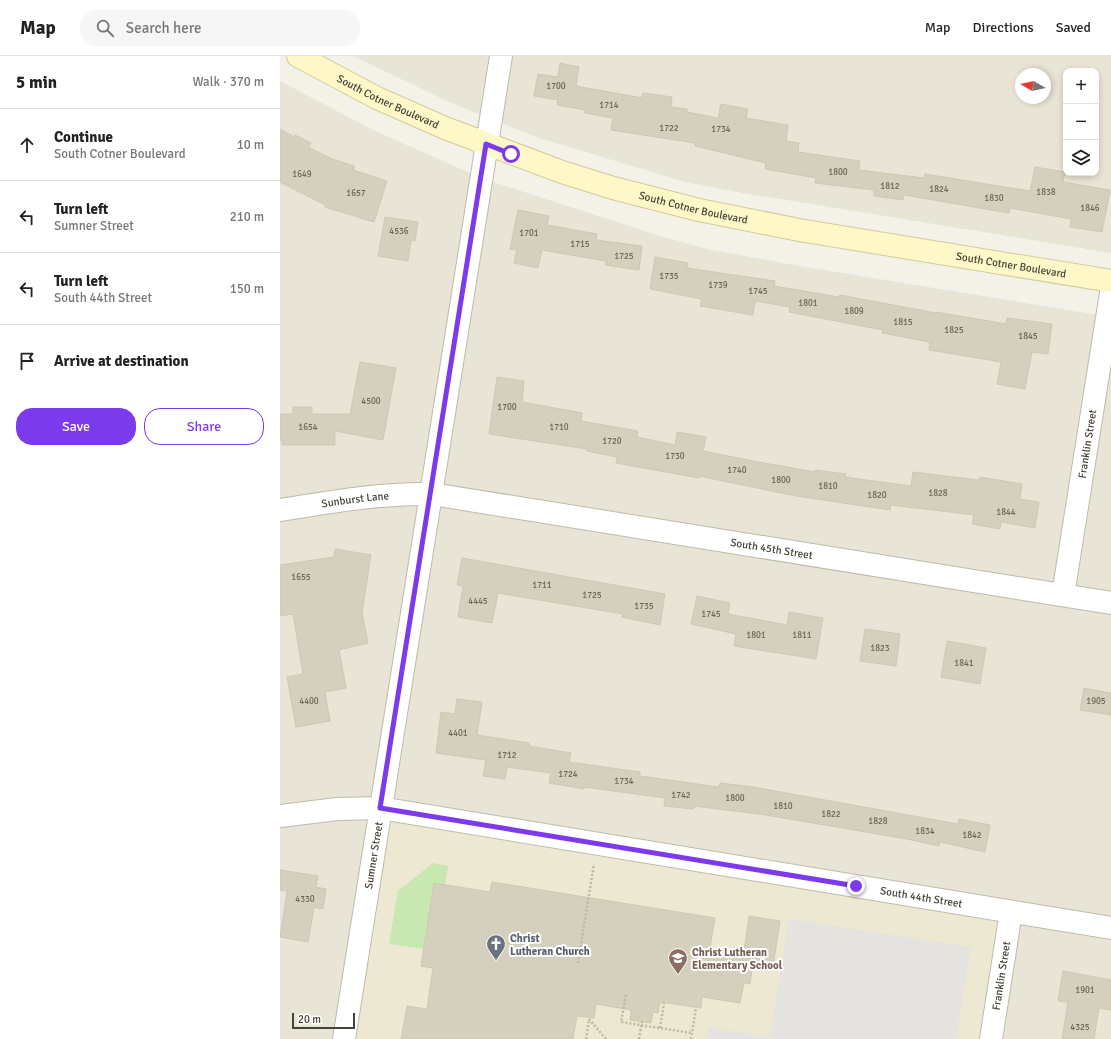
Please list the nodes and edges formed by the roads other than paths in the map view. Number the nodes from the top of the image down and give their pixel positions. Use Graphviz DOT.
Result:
graph roads {
  1 [pos="298,56"];
  2 [pos="500,56"];
  3 [pos="486,144"];
  4 [pos="1111,281"];
  5 [pos="1111,293"];
  6 [pos="432,494"];
  7 [pos="280,510"];
  8 [pos="1063,595"];
  9 [pos="1111,603"];
  10 [pos="380,808"];
  11 [pos="280,816"];
  12 [pos="1011,912"];
  13 [pos="1111,928"];
  14 [pos="344,1039"];
  15 [pos="991,1039"];
  1 -- 3 [label="main road, South Cotner Boulevard"];
  2 -- 3 [label="street, Sumner Street"];
  3 -- 4 [label="main road, South Cotner Boulevard"];
  3 -- 6 [label="street, Sumner Street"];
  5 -- 8 [label="street, Franklin Street"];
  6 -- 7 [label="street, Sunburst Lane"];
  6 -- 8 [label="street, South 45th Street"];
  6 -- 10 [label="street, Sumner Street"];
  8 -- 9 [label="street, South 45th Street"];
  10 -- 11 [label="street, South 44th Street"];
  10 -- 12 [label="street, South 44th Street"];
  10 -- 14 [label="street, Sumner Street"];
  12 -- 13 [label="street, South 44th Street"];
  12 -- 15 [label="street, Franklin Street"];
}
